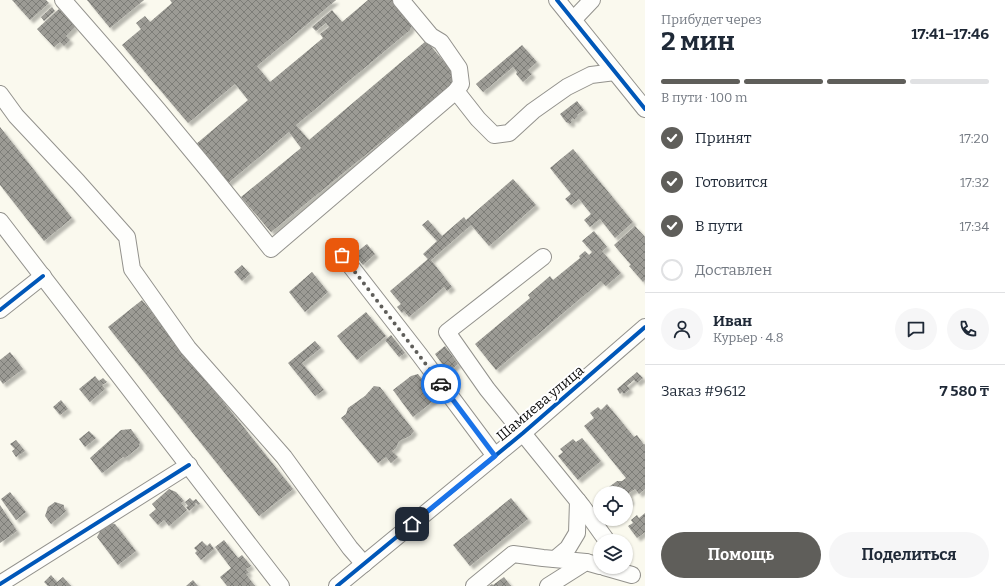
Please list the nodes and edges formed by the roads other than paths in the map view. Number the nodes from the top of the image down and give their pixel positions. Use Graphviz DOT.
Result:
graph roads {
  1 [pos="63,0"];
  2 [pos="401,0"];
  3 [pos="557,0"];
  4 [pos="592,0"];
  5 [pos="573,20"];
  6 [pos="615,72"];
  7 [pos="456,91"];
  8 [pos="0,94"];
  9 [pos="645,109"];
  10 [pos="0,221"];
  11 [pos="342,255"];
  12 [pos="543,257"];
  13 [pos="43,276"];
  14 [pos="0,310"];
  15 [pos="645,327"];
  16 [pos="523,433"];
  17 [pos="495,456"];
  18 [pos="189,465"];
  19 [pos="578,501"];
  20 [pos="602,534"];
  21 [pos="554,559"];
  22 [pos="364,564"];
  23 [pos="593,564"];
  24 [pos="0,584"];
  25 [pos="281,586"];
  26 [pos="337,586"];
  27 [pos="474,586"];
  28 [pos="548,586"];
  1 -- 7 [label="street"];
  2 -- 7 [label="street"];
  3 -- 5 [label="street"];
  4 -- 5 [label="street"];
  5 -- 6 [label="street"];
  6 -- 7 [label="street"];
  6 -- 9 [label="street"];
  8 -- 22 [label="street"];
  10 -- 13 [label="street"];
  11 -- 17 [label="street"];
  12 -- 16 [label="street"];
  13 -- 14 [label="street"];
  13 -- 18 [label="street"];
  15 -- 16 [label="street, Шамиева улица"];
  16 -- 17 [label="street, Шамиева улица"];
  16 -- 19 [label="street"];
  17 -- 22 [label="street, Шамиева улица"];
  18 -- 24 [label="street"];
  18 -- 25 [label="street"];
  19 -- 20 [label="street"];
  19 -- 21 [label="street"];
  21 -- 23 [label="street"];
  21 -- 27 [label="street"];
  22 -- 26 [label="street, Шамиева улица"];
  23 -- 28 [label="street"];
}
